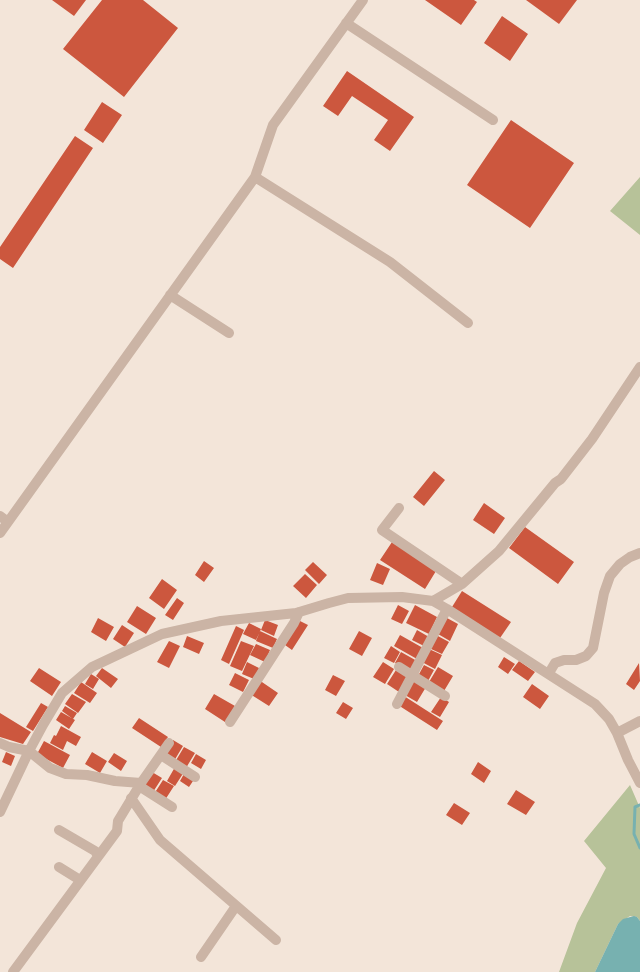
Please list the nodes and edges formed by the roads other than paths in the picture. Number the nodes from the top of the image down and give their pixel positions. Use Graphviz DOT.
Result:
graph roads {
  1 [pos="363,0"];
  2 [pos="346,23"];
  3 [pos="493,120"];
  4 [pos="255,177"];
  5 [pos="170,295"];
  6 [pos="468,323"];
  7 [pos="229,333"];
  8 [pos="640,367"];
  9 [pos="399,508"];
  10 [pos="4,519"];
  11 [pos="0,533"];
  12 [pos="640,553"];
  13 [pos="462,584"];
  14 [pos="433,601"];
  15 [pos="447,609"];
  16 [pos="299,612"];
  17 [pos="400,667"];
  18 [pos="549,673"];
  19 [pos="413,675"];
  20 [pos="445,696"];
  21 [pos="397,704"];
  22 [pos="640,721"];
  23 [pos="230,722"];
  24 [pos="617,733"];
  25 [pos="169,742"];
  26 [pos="0,743"];
  27 [pos="29,751"];
  28 [pos="161,754"];
  29 [pos="195,777"];
  30 [pos="640,783"];
  31 [pos="140,785"];
  32 [pos="131,798"];
  33 [pos="1,806"];
  34 [pos="172,807"];
  35 [pos="59,830"];
  36 [pos="98,856"];
  37 [pos="59,867"];
  38 [pos="80,880"];
  39 [pos="236,906"];
  40 [pos="276,940"];
  41 [pos="201,957"];
  42 [pos="13,972"];
  1 -- 2 [label="street"];
  2 -- 3 [label="street"];
  2 -- 4 [label="street"];
  4 -- 5 [label="street"];
  4 -- 6 [label="street"];
  5 -- 7 [label="street"];
  5 -- 10 [label="street"];
  8 -- 13 [label="street"];
  9 -- 13 [label="street"];
  10 -- 11 [label="street"];
  12 -- 18 [label="street"];
  13 -- 14 [label="street"];
  14 -- 15 [label="street"];
  14 -- 16 [label="street"];
  15 -- 18 [label="street"];
  15 -- 19 [label="street"];
  16 -- 23 [label="street"];
  16 -- 27 [label="street"];
  17 -- 19 [label="street"];
  18 -- 24 [label="street"];
  19 -- 20 [label="street"];
  19 -- 21 [label="street"];
  22 -- 24 [label="street"];
  24 -- 30 [label="street"];
  25 -- 28 [label="street"];
  26 -- 27 [label="street"];
  27 -- 31 [label="street"];
  27 -- 33 [label="street"];
  28 -- 29 [label="street"];
  28 -- 31 [label="street"];
  31 -- 32 [label="street"];
  31 -- 34 [label="street"];
  32 -- 36 [label="street"];
  32 -- 39 [label="street"];
  35 -- 36 [label="street"];
  36 -- 38 [label="street"];
  37 -- 38 [label="street"];
  38 -- 42 [label="street"];
  39 -- 40 [label="street"];
  39 -- 41 [label="street"];
}
